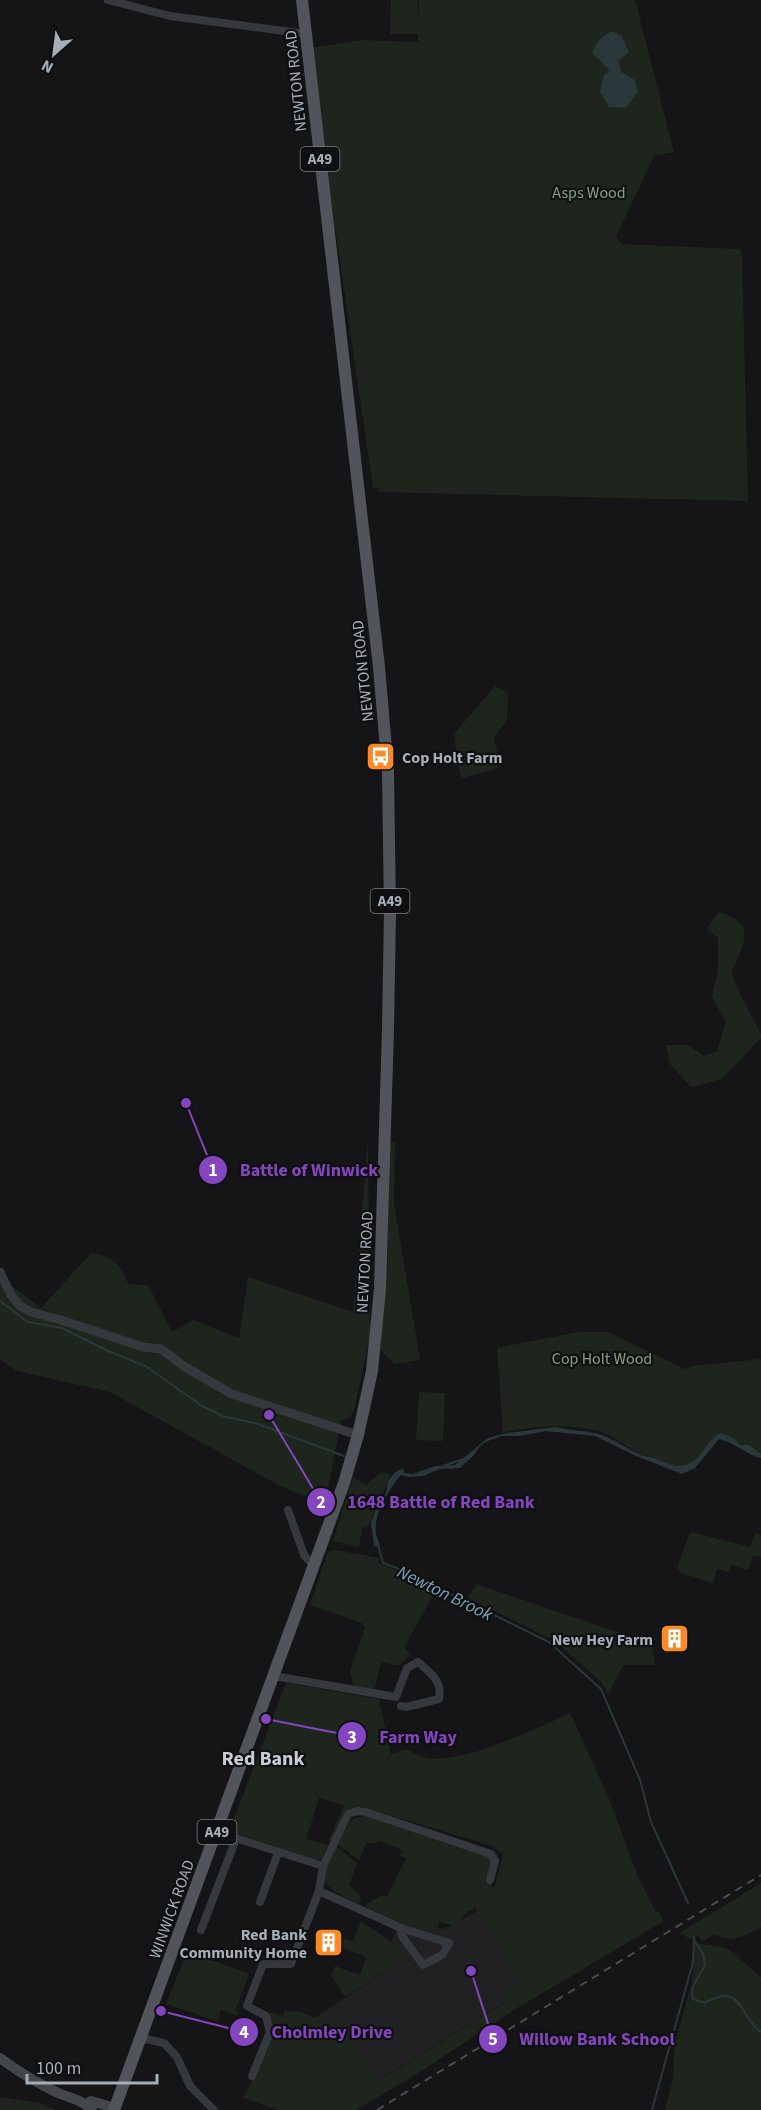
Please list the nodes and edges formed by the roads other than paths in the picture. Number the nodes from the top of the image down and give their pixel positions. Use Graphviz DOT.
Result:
graph roads {
  1 [pos="108,0"];
  2 [pos="302,0"];
  3 [pos="306,34"];
  4 [pos="0,1272"];
  5 [pos="358,1435"];
  6 [pos="344,1483"];
  7 [pos="288,1510"];
  8 [pos="314,1566"];
  9 [pos="274,1676"];
  10 [pos="401,1706"];
  11 [pos="217,1832"];
  12 [pos="236,1839"];
  13 [pos="278,1853"];
  14 [pos="323,1866"];
  15 [pos="490,1880"];
  16 [pos="319,1892"];
  17 [pos="260,1902"];
  18 [pos="401,1928"];
  19 [pos="201,1930"];
  20 [pos="141,2038"];
  21 [pos="0,2058"];
  22 [pos="252,2076"];
  23 [pos="89,2107"];
  24 [pos="115,2109"];
  25 [pos="214,2110"];
  1 -- 3 [label="street"];
  2 -- 3 [label="main road, NEWTON ROAD / A49"];
  3 -- 5 [label="main road, NEWTON ROAD / A49"];
  4 -- 5 [label="street"];
  5 -- 6 [label="main road, NEWTON ROAD / A49"];
  6 -- 8 [label="main road, WINWICK ROAD / A49"];
  7 -- 8 [label="street"];
  8 -- 9 [label="main road, WINWICK ROAD / A49"];
  9 -- 10 [label="street"];
  9 -- 11 [label="main road, WINWICK ROAD / A49"];
  11 -- 12 [label="street"];
  11 -- 20 [label="main road, WINWICK ROAD / A49"];
  12 -- 13 [label="street"];
  12 -- 19 [label="street"];
  13 -- 14 [label="street"];
  13 -- 17 [label="street"];
  14 -- 15 [label="street"];
  14 -- 16 [label="street"];
  16 -- 18 [label="street"];
  16 -- 22 [label="street"];
  18 -- 18 [label="street"];
  20 -- 24 [label="main road, WINWICK ROAD / A49"];
  20 -- 25 [label="street"];
  21 -- 23 [label="main road"];
  23 -- 24 [label="main road"];
}
